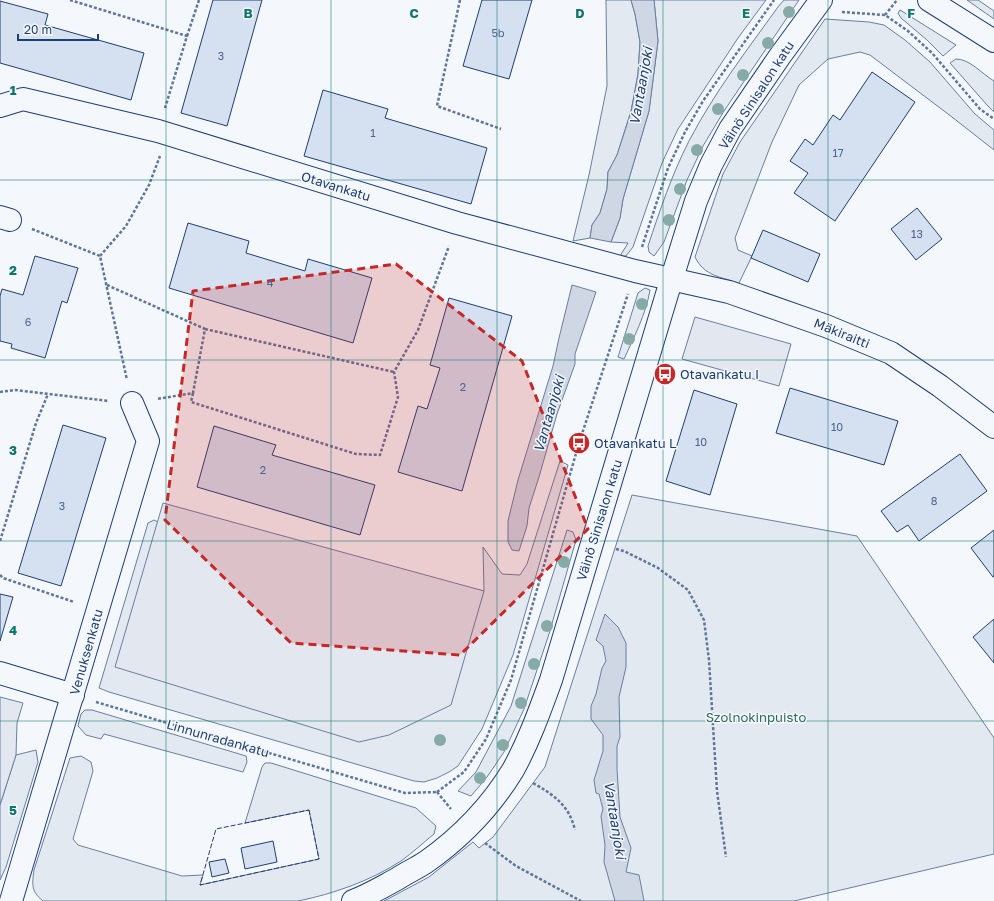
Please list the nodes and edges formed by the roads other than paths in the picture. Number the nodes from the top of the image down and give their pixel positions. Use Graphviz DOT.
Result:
graph roads {
  1 [pos="820,0"];
  2 [pos="929,0"];
  3 [pos="994,41"];
  4 [pos="0,106"];
  5 [pos="672,278"];
  6 [pos="132,404"];
  7 [pos="994,428"];
  8 [pos="0,673"];
  9 [pos="73,695"];
  10 [pos="11,901"];
  11 [pos="353,901"];
  1 -- 5 [label="street, Väinö Sinisalon katu"];
  2 -- 3 [label="street"];
  4 -- 5 [label="street, Otavankatu"];
  5 -- 7 [label="street, Mäkiraitti"];
  5 -- 11 [label="street, Väinö Sinisalon katu"];
  6 -- 9 [label="street, Venuksenkatu"];
  8 -- 9 [label="street"];
  9 -- 10 [label="street, Venuksenkatu"];
}
